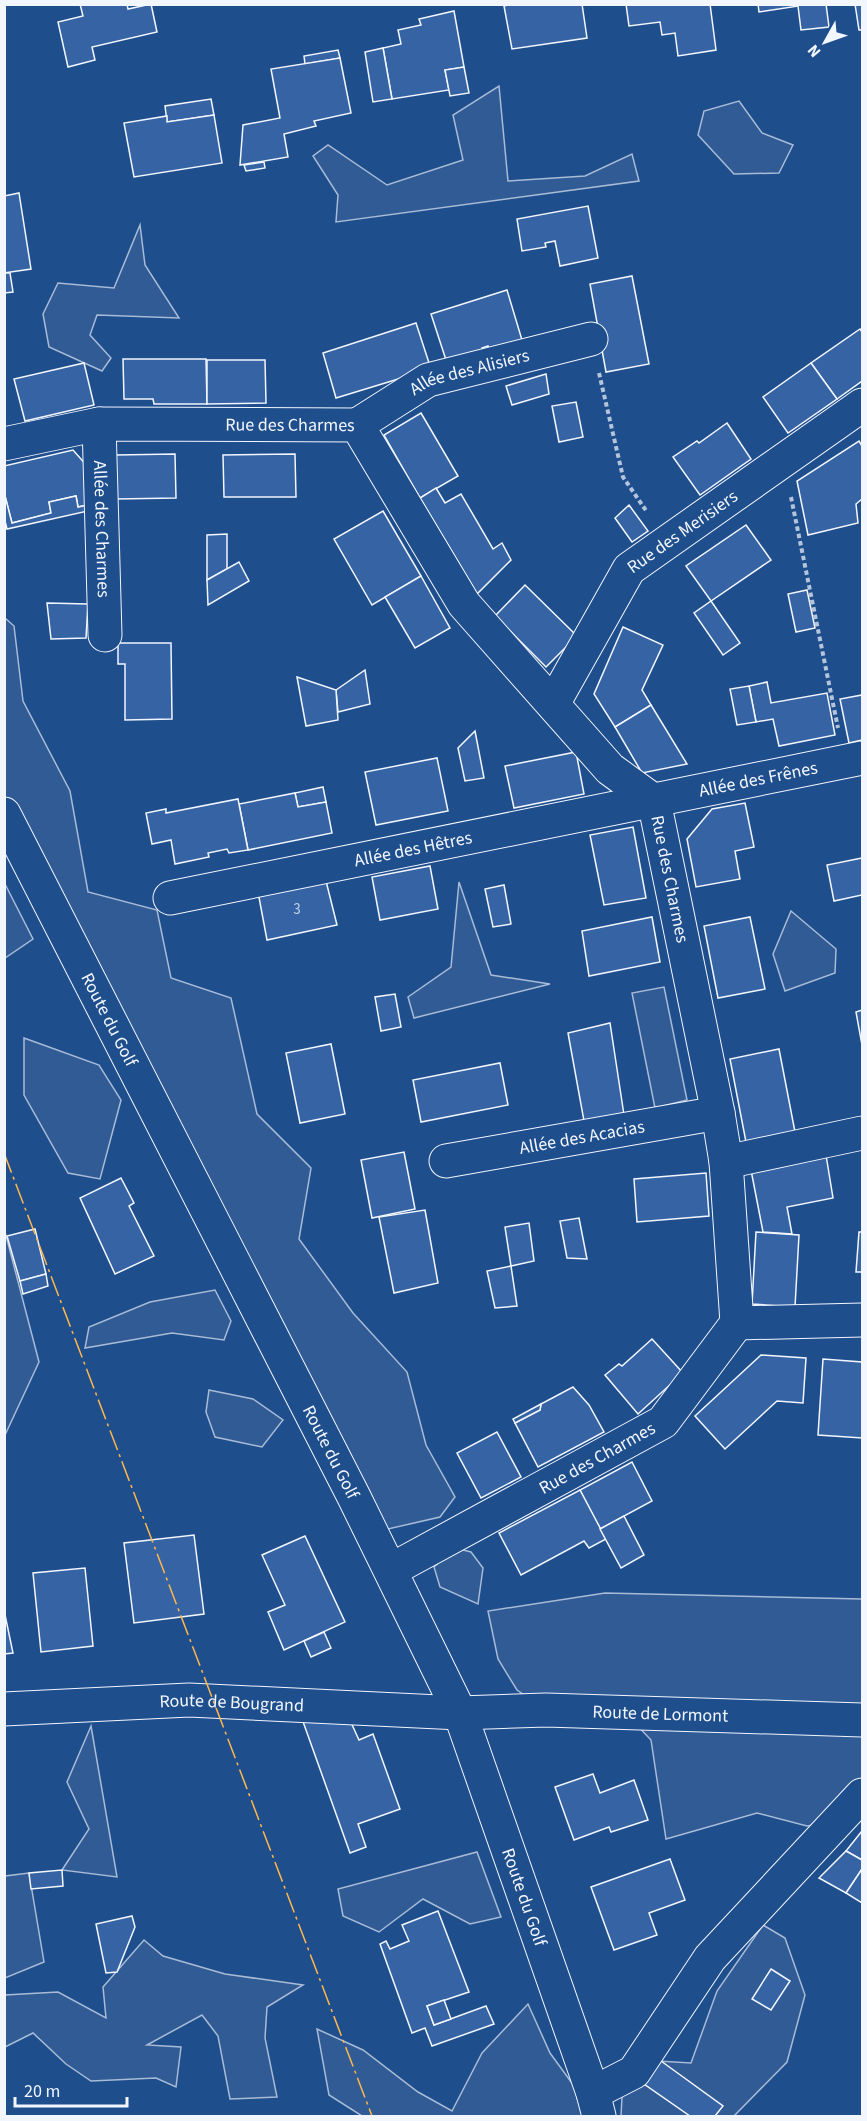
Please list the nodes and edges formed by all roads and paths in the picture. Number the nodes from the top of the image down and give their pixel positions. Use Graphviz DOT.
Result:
graph roads {
  1 [pos="591,339"];
  2 [pos="862,405"];
  3 [pos="99,424"];
  4 [pos="357,425"];
  5 [pos="4,444"];
  6 [pos="783,461"];
  7 [pos="668,542"];
  8 [pos="105,635"];
  9 [pos="553,704"];
  10 [pos="854,760"];
  11 [pos="654,801"];
  12 [pos="4,814"];
  13 [pos="170,898"];
  14 [pos="718,1113"];
  15 [pos="862,1133"];
  16 [pos="446,1161"];
  17 [pos="726,1162"];
  18 [pos="862,1320"];
  19 [pos="736,1323"];
  20 [pos="391,1570"];
  21 [pos="4,1709"];
  22 [pos="460,1713"];
  23 [pos="862,1720"];
  24 [pos="862,1795"];
  25 [pos="596,2105"];
  1 -- 4 [label="street, Allée des Alisiers"];
  1 -- 7 [label="path"];
  2 -- 6 [label="street, Rue des Merisiers"];
  3 -- 4 [label="street, Rue des Charmes"];
  3 -- 5 [label="street, Rue des Charmes"];
  3 -- 8 [label="street, Allée des Charmes"];
  4 -- 9 [label="street, Rue des Charmes"];
  6 -- 7 [label="street, Rue des Merisiers"];
  6 -- 10 [label="path"];
  7 -- 9 [label="street, Rue des Merisiers"];
  9 -- 11 [label="street, Rue des Charmes"];
  10 -- 11 [label="street, Allée des Frênes"];
  11 -- 13 [label="street, Allée des Hêtres"];
  11 -- 14 [label="street, Rue des Charmes"];
  12 -- 20 [label="street, Route du Golf"];
  14 -- 16 [label="street, Allée des Acacias"];
  14 -- 17 [label="street, Rue des Charmes"];
  15 -- 17 [label="street"];
  17 -- 19 [label="street, Rue des Charmes"];
  18 -- 19 [label="street"];
  19 -- 20 [label="street, Rue des Charmes"];
  20 -- 22 [label="street, Route du Golf"];
  21 -- 22 [label="street, Route de Bougrand"];
  22 -- 23 [label="street, Route de Lormont"];
  22 -- 25 [label="street, Route du Golf"];
  24 -- 25 [label="street"];
}
